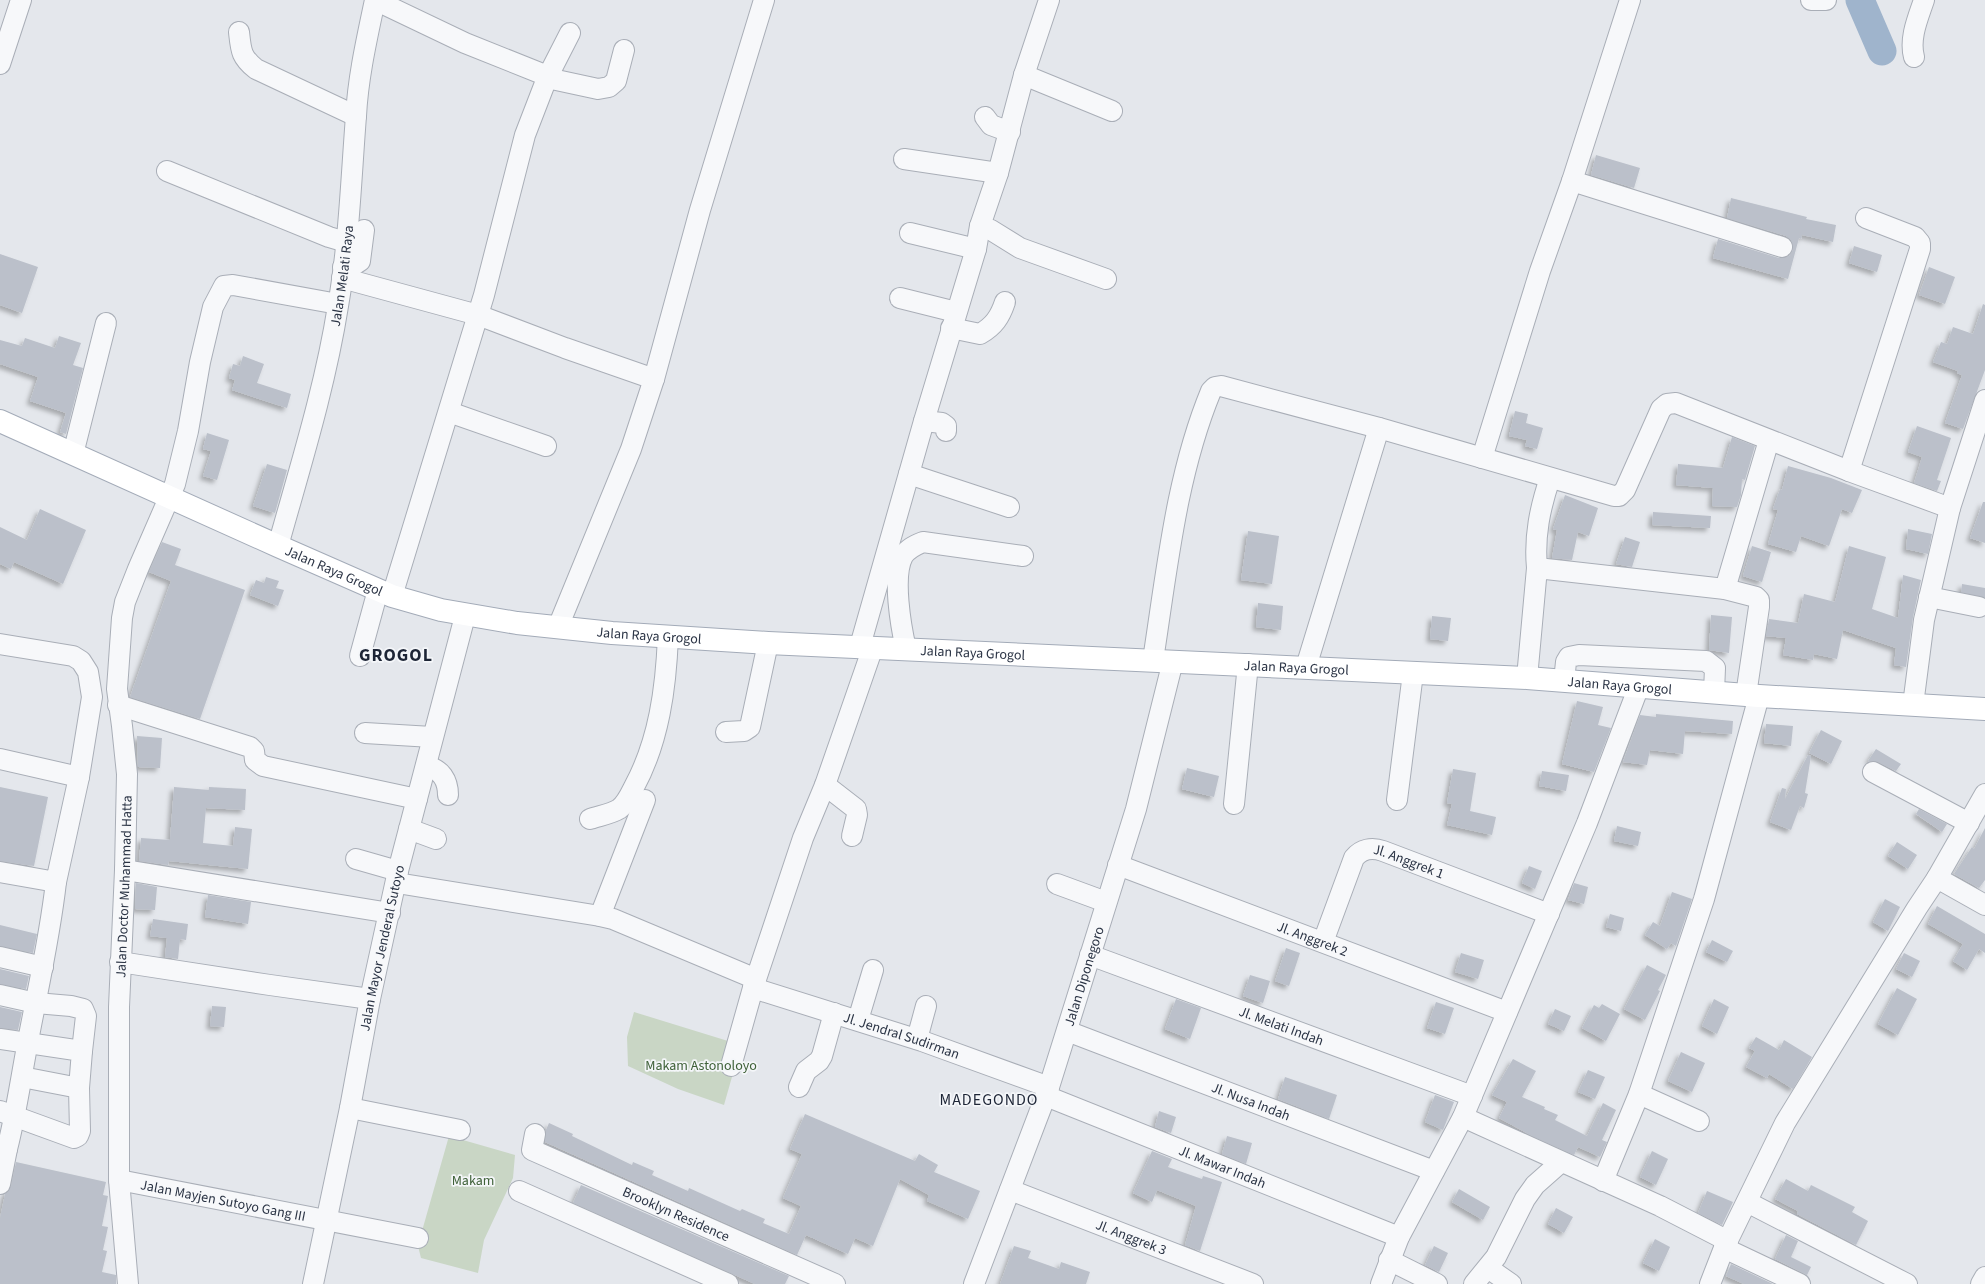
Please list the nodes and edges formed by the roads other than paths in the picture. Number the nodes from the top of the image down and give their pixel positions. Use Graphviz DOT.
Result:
graph roads {
  1 [pos="21,0"];
  2 [pos="375,0"];
  3 [pos="764,0"];
  4 [pos="1049,0"];
  5 [pos="1630,0"];
  6 [pos="1811,0"];
  7 [pos="1826,0"];
  8 [pos="1924,0"];
  9 [pos="239,32"];
  10 [pos="570,33"];
  11 [pos="624,50"];
  12 [pos="2,52"];
  13 [pos="1914,57"];
  14 [pos="1024,75"];
  15 [pos="547,78"];
  16 [pos="1112,112"];
  17 [pos="356,116"];
  18 [pos="985,117"];
  19 [pos="1010,132"];
  20 [pos="904,159"];
  21 [pos="167,171"];
  22 [pos="998,173"];
  23 [pos="1572,181"];
  24 [pos="1866,218"];
  25 [pos="980,226"];
  26 [pos="364,230"];
  27 [pos="910,233"];
  28 [pos="346,242"];
  29 [pos="1782,247"];
  30 [pos="976,249"];
  31 [pos="342,273"];
  32 [pos="1106,279"];
  33 [pos="900,298"];
  34 [pos="1005,302"];
  35 [pos="338,304"];
  36 [pos="478,314"];
  37 [pos="954,320"];
  38 [pos="106,322"];
  39 [pos="654,379"];
  40 [pos="1985,400"];
  41 [pos="449,412"];
  42 [pos="0,421"];
  43 [pos="924,421"];
  44 [pos="1379,428"];
  45 [pos="946,430"];
  46 [pos="1769,440"];
  47 [pos="546,446"];
  48 [pos="73,454"];
  49 [pos="1482,458"];
  50 [pos="1849,472"];
  51 [pos="909,474"];
  52 [pos="1550,478"];
  53 [pos="169,498"];
  54 [pos="1009,507"];
  55 [pos="1950,508"];
  56 [pos="278,546"];
  57 [pos="1023,556"];
  58 [pos="1537,568"];
  59 [pos="1725,589"];
  60 [pos="385,593"];
  61 [pos="1929,597"];
  62 [pos="1979,607"];
  63 [pos="465,616"];
  64 [pos="558,627"];
  65 [pos="668,636"];
  66 [pos="768,643"];
  67 [pos="0,644"];
  68 [pos="867,647"];
  69 [pos="906,649"];
  70 [pos="360,656"];
  71 [pos="1163,660"];
  72 [pos="1248,664"];
  73 [pos="1306,666"];
  74 [pos="1413,674"];
  75 [pos="1527,678"];
  76 [pos="1564,680"];
  77 [pos="1639,686"];
  78 [pos="1714,692"];
  79 [pos="1753,696"];
  80 [pos="118,705"];
  81 [pos="1913,705"];
  82 [pos="1985,709"];
  83 [pos="726,732"];
  84 [pos="365,733"];
  85 [pos="432,737"];
  86 [pos="0,759"];
  87 [pos="426,766"];
  88 [pos="1873,772"];
  89 [pos="79,777"];
  90 [pos="825,784"];
  91 [pos="1985,794"];
  92 [pos="448,795"];
  93 [pos="416,800"];
  94 [pos="645,800"];
  95 [pos="1397,800"];
  96 [pos="1234,804"];
  97 [pos="590,819"];
  98 [pos="1969,823"];
  99 [pos="408,829"];
  100 [pos="852,836"];
  101 [pos="436,839"];
  102 [pos="356,859"];
  103 [pos="1118,864"];
  104 [pos="126,870"];
  105 [pos="0,872"];
  106 [pos="397,877"];
  107 [pos="1937,878"];
  108 [pos="56,882"];
  109 [pos="1057,884"];
  110 [pos="1106,902"];
  111 [pos="1985,905"];
  112 [pos="390,912"];
  113 [pos="1549,914"];
  114 [pos="600,916"];
  115 [pos="1323,942"];
  116 [pos="1090,955"];
  117 [pos="0,957"];
  118 [pos="120,962"];
  119 [pos="43,967"];
  120 [pos="873,970"];
  121 [pos="754,983"];
  122 [pos="0,996"];
  123 [pos="370,999"];
  124 [pos="36,1003"];
  125 [pos="926,1006"];
  126 [pos="834,1012"];
  127 [pos="1507,1012"];
  128 [pos="858,1020"];
  129 [pos="1067,1032"];
  130 [pos="0,1038"];
  131 [pos="917,1039"];
  132 [pos="27,1043"];
  133 [pos="82,1051"];
  134 [pos="731,1066"];
  135 [pos="22,1077"];
  136 [pos="798,1087"];
  137 [pos="79,1088"];
  138 [pos="1048,1092"];
  139 [pos="1639,1094"];
  140 [pos="1472,1096"];
  141 [pos="350,1108"];
  142 [pos="8,1114"];
  143 [pos="1463,1117"];
  144 [pos="1699,1121"];
  145 [pos="460,1130"];
  146 [pos="535,1134"];
  147 [pos="3,1148"];
  148 [pos="1561,1162"];
  149 [pos="1434,1171"];
  150 [pos="119,1180"];
  151 [pos="1603,1181"];
  152 [pos="0,1184"];
  153 [pos="1010,1190"];
  154 [pos="519,1191"];
  155 [pos="1747,1202"];
  156 [pos="326,1220"];
  157 [pos="1399,1237"];
  158 [pos="418,1238"];
  159 [pos="1726,1244"];
  160 [pos="1390,1260"];
  161 [pos="1488,1268"];
  162 [pos="1985,1277"];
  163 [pos="128,1284"];
  164 [pos="313,1284"];
  165 [pos="728,1284"];
  166 [pos="835,1284"];
  167 [pos="974,1284"];
  168 [pos="1252,1284"];
  169 [pos="1381,1284"];
  170 [pos="1437,1284"];
  171 [pos="1474,1284"];
  172 [pos="1511,1284"];
  173 [pos="1710,1284"];
  174 [pos="1800,1284"];
  175 [pos="1907,1284"];
  176 [pos="1981,1284"];
  1 -- 12 [label="street"];
  2 -- 15 [label="street"];
  2 -- 17 [label="street, Jalan Melati Raya"];
  3 -- 39 [label="street"];
  4 -- 14 [label="street"];
  5 -- 23 [label="street"];
  6 -- 7 [label="street"];
  8 -- 13 [label="street"];
  9 -- 17 [label="street"];
  10 -- 15 [label="street"];
  11 -- 15 [label="street"];
  14 -- 16 [label="street"];
  14 -- 19 [label="street"];
  15 -- 36 [label="street"];
  17 -- 28 [label="street, Jalan Melati Raya"];
  18 -- 19 [label="street"];
  19 -- 22 [label="street"];
  20 -- 22 [label="street"];
  21 -- 28 [label="street"];
  22 -- 25 [label="street"];
  23 -- 29 [label="street"];
  23 -- 49 [label="street"];
  24 -- 50 [label="street"];
  25 -- 30 [label="street"];
  25 -- 32 [label="street"];
  26 -- 31 [label="street"];
  27 -- 30 [label="street"];
  28 -- 31 [label="street, Jalan Melati Raya"];
  30 -- 37 [label="street"];
  31 -- 35 [label="street, Jalan Melati Raya"];
  31 -- 36 [label="street"];
  33 -- 37 [label="street"];
  34 -- 37 [label="street"];
  35 -- 53 [label="street, Jalan Doctor Muhammad Hatta"];
  35 -- 56 [label="street, Jalan Melati Raya"];
  36 -- 39 [label="street"];
  36 -- 41 [label="street"];
  37 -- 43 [label="street"];
  38 -- 48 [label="street"];
  39 -- 64 [label="street"];
  40 -- 55 [label="street"];
  41 -- 47 [label="street"];
  41 -- 60 [label="street"];
  42 -- 48 [label="main road, Jalan Raya Grogol"];
  43 -- 45 [label="street"];
  43 -- 51 [label="street"];
  44 -- 49 [label="street, Jalan Diponegoro"];
  44 -- 71 [label="street, Jalan Diponegoro"];
  44 -- 73 [label="street"];
  46 -- 50 [label="street"];
  46 -- 52 [label="street, Jalan Diponegoro"];
  46 -- 59 [label="street"];
  48 -- 53 [label="main road, Jalan Raya Grogol"];
  49 -- 52 [label="street, Jalan Diponegoro"];
  50 -- 55 [label="street"];
  51 -- 54 [label="street"];
  51 -- 68 [label="street"];
  52 -- 58 [label="street"];
  53 -- 56 [label="main road, Jalan Raya Grogol"];
  53 -- 80 [label="street, Jalan Doctor Muhammad Hatta"];
  55 -- 61 [label="street"];
  56 -- 60 [label="main road, Jalan Raya Grogol"];
  57 -- 69 [label="street"];
  58 -- 59 [label="street"];
  58 -- 75 [label="street"];
  59 -- 79 [label="street"];
  60 -- 63 [label="main road, Jalan Raya Grogol"];
  60 -- 70 [label="street"];
  61 -- 62 [label="street"];
  61 -- 81 [label="street"];
  63 -- 64 [label="main road, Jalan Raya Grogol"];
  63 -- 85 [label="street, Jalan Mayor Jenderal Sutoyo"];
  64 -- 65 [label="main road, Jalan Raya Grogol"];
  65 -- 66 [label="main road, Jalan Raya Grogol"];
  65 -- 97 [label="street"];
  66 -- 68 [label="main road, Jalan Raya Grogol"];
  66 -- 83 [label="street"];
  67 -- 89 [label="street"];
  68 -- 69 [label="main road, Jalan Raya Grogol"];
  68 -- 90 [label="street"];
  69 -- 71 [label="main road, Jalan Raya Grogol"];
  71 -- 72 [label="main road, Jalan Raya Grogol"];
  71 -- 103 [label="street, Jalan Diponegoro"];
  72 -- 73 [label="main road, Jalan Raya Grogol"];
  72 -- 96 [label="street"];
  73 -- 74 [label="main road, Jalan Raya Grogol"];
  74 -- 75 [label="main road, Jalan Raya Grogol"];
  74 -- 95 [label="street"];
  75 -- 76 [label="main road, Jalan Raya Grogol"];
  76 -- 77 [label="main road, Jalan Raya Grogol"];
  76 -- 78 [label="street"];
  77 -- 78 [label="main road, Jalan Raya Grogol"];
  77 -- 113 [label="street"];
  78 -- 79 [label="main road, Jalan Raya Grogol"];
  79 -- 81 [label="main road, Jalan Raya Grogol"];
  79 -- 139 [label="street"];
  80 -- 93 [label="street"];
  80 -- 104 [label="street, Jalan Doctor Muhammad Hatta"];
  81 -- 82 [label="main road, Jalan Raya Grogol"];
  84 -- 85 [label="street"];
  85 -- 87 [label="street, Jalan Mayor Jenderal Sutoyo"];
  86 -- 89 [label="street"];
  87 -- 92 [label="street"];
  87 -- 93 [label="street, Jalan Mayor Jenderal Sutoyo"];
  88 -- 98 [label="street"];
  89 -- 108 [label="street"];
  90 -- 100 [label="street"];
  90 -- 121 [label="street"];
  91 -- 98 [label="street"];
  93 -- 99 [label="street, Jalan Mayor Jenderal Sutoyo"];
  94 -- 114 [label="street"];
  98 -- 107 [label="street"];
  99 -- 101 [label="street"];
  99 -- 106 [label="street, Jalan Mayor Jenderal Sutoyo"];
  102 -- 106 [label="street, Jl. Jendral Sudirman"];
  103 -- 110 [label="street, Jalan Diponegoro"];
  103 -- 115 [label="street, Jl. Anggrek 2"];
  104 -- 112 [label="street"];
  104 -- 118 [label="street, Jalan Doctor Muhammad Hatta"];
  105 -- 108 [label="street"];
  106 -- 112 [label="street, Jalan Mayor Jenderal Sutoyo"];
  106 -- 114 [label="street, Jl. Jendral Sudirman"];
  107 -- 111 [label="street"];
  107 -- 155 [label="street"];
  108 -- 119 [label="street"];
  109 -- 110 [label="street"];
  110 -- 116 [label="street, Jalan Diponegoro"];
  112 -- 123 [label="street, Jalan Mayor Jenderal Sutoyo"];
  113 -- 115 [label="street, Jl. Anggrek 1"];
  113 -- 127 [label="street"];
  114 -- 121 [label="street, Jl. Jendral Sudirman"];
  115 -- 127 [label="street, Jl. Anggrek 2"];
  116 -- 129 [label="street, Jalan Diponegoro"];
  116 -- 140 [label="street, Jl. Melati Indah"];
  117 -- 119 [label="street"];
  118 -- 123 [label="street"];
  118 -- 150 [label="street, Jalan Doctor Muhammad Hatta"];
  119 -- 124 [label="street"];
  120 -- 128 [label="street"];
  121 -- 126 [label="street, Jl. Jendral Sudirman"];
  121 -- 134 [label="street"];
  122 -- 124 [label="street"];
  123 -- 141 [label="street, Jalan Mayor Jenderal Sutoyo"];
  124 -- 132 [label="street"];
  124 -- 133 [label="street"];
  125 -- 131 [label="street"];
  126 -- 128 [label="street, Jl. Jendral Sudirman"];
  126 -- 136 [label="street"];
  127 -- 140 [label="street"];
  128 -- 131 [label="street, Jl. Jendral Sudirman"];
  129 -- 138 [label="street, Jalan Diponegoro"];
  129 -- 149 [label="street, Jl. Nusa Indah"];
  130 -- 132 [label="street"];
  131 -- 138 [label="street, Jl. Jendral Sudirman"];
  132 -- 133 [label="street"];
  132 -- 135 [label="street"];
  133 -- 137 [label="street"];
  135 -- 137 [label="street"];
  135 -- 142 [label="street"];
  137 -- 142 [label="street"];
  138 -- 153 [label="street, Jalan Diponegoro"];
  138 -- 157 [label="street, Jl. Mawar Indah"];
  139 -- 144 [label="street"];
  139 -- 151 [label="street"];
  140 -- 143 [label="street"];
  141 -- 145 [label="street"];
  141 -- 156 [label="street, Jalan Mayor Jenderal Sutoyo"];
  142 -- 147 [label="street"];
  143 -- 148 [label="street"];
  143 -- 149 [label="street"];
  146 -- 166 [label="street, Brooklyn Residence"];
  147 -- 152 [label="street"];
  148 -- 151 [label="street"];
  148 -- 161 [label="street"];
  149 -- 157 [label="street"];
  150 -- 156 [label="street, Jalan Mayjen Sutoyo Gang III"];
  150 -- 163 [label="street, Jalan Doctor Muhammad Hatta"];
  151 -- 159 [label="street"];
  153 -- 167 [label="street, Jalan Diponegoro"];
  153 -- 168 [label="street, Jl. Anggrek 3"];
  154 -- 165 [label="street"];
  155 -- 159 [label="street"];
  155 -- 175 [label="street"];
  156 -- 158 [label="street, Jalan Mayjen Sutoyo Gang III"];
  156 -- 164 [label="street, Jalan Mayor Jenderal Sutoyo"];
  157 -- 160 [label="street"];
  159 -- 173 [label="street"];
  159 -- 174 [label="street"];
  160 -- 169 [label="street"];
  160 -- 170 [label="street"];
  161 -- 171 [label="street"];
  161 -- 172 [label="street"];
  162 -- 176 [label="street"];
}
